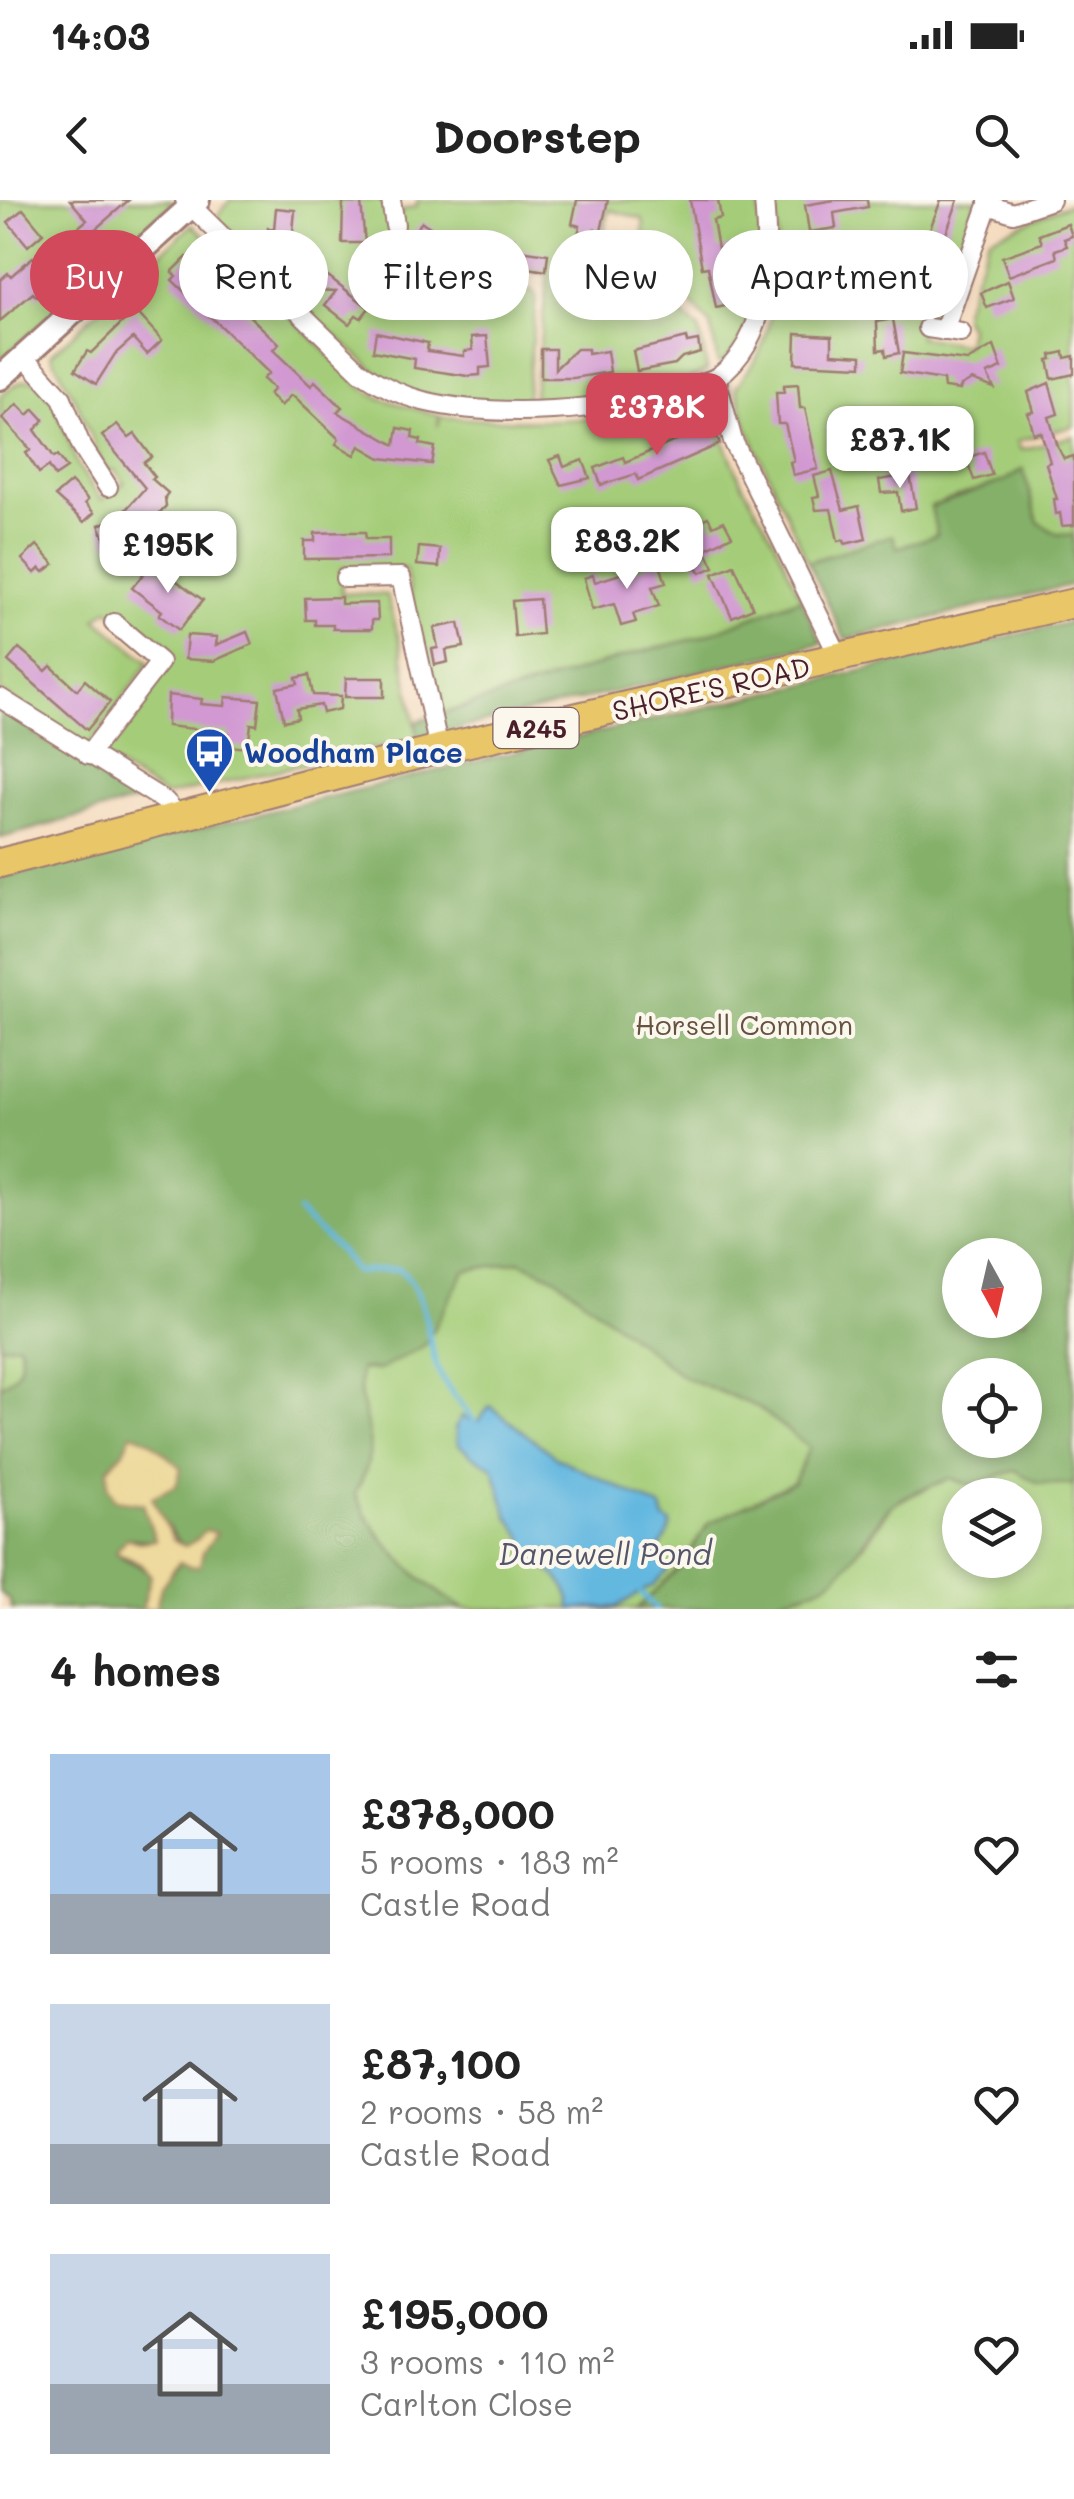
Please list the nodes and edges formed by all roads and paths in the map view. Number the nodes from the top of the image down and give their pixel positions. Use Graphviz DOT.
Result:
graph roads {
  1 [pos="391,200"];
  2 [pos="764,200"];
  3 [pos="1051,200"];
  4 [pos="191,202"];
  5 [pos="988,202"];
  6 [pos="396,224"];
  7 [pos="944,331"];
  8 [pos="24,356"];
  9 [pos="0,378"];
  10 [pos="716,378"];
  11 [pos="108,487"];
  12 [pos="345,578"];
  13 [pos="1074,603"];
  14 [pos="114,622"];
  15 [pos="839,658"];
  16 [pos="0,698"];
  17 [pos="439,749"];
  18 [pos="88,756"];
  19 [pos="180,817"];
  20 [pos="0,863"];
  1 -- 6 [label="street"];
  2 -- 10 [label="street"];
  3 -- 5 [label="street"];
  4 -- 8 [label="street"];
  4 -- 10 [label="street"];
  5 -- 7 [label="street"];
  8 -- 9 [label="street"];
  8 -- 11 [label="street"];
  10 -- 15 [label="street"];
  12 -- 17 [label="street"];
  13 -- 15 [label="main road, SHORE'S ROAD / A245"];
  14 -- 18 [label="street"];
  15 -- 17 [label="main road, SHORE'S ROAD / A245"];
  16 -- 18 [label="street"];
  17 -- 19 [label="main road, SHORE'S ROAD / A245"];
  18 -- 19 [label="street"];
  19 -- 20 [label="main road, SHORE'S ROAD / A245"];
}
